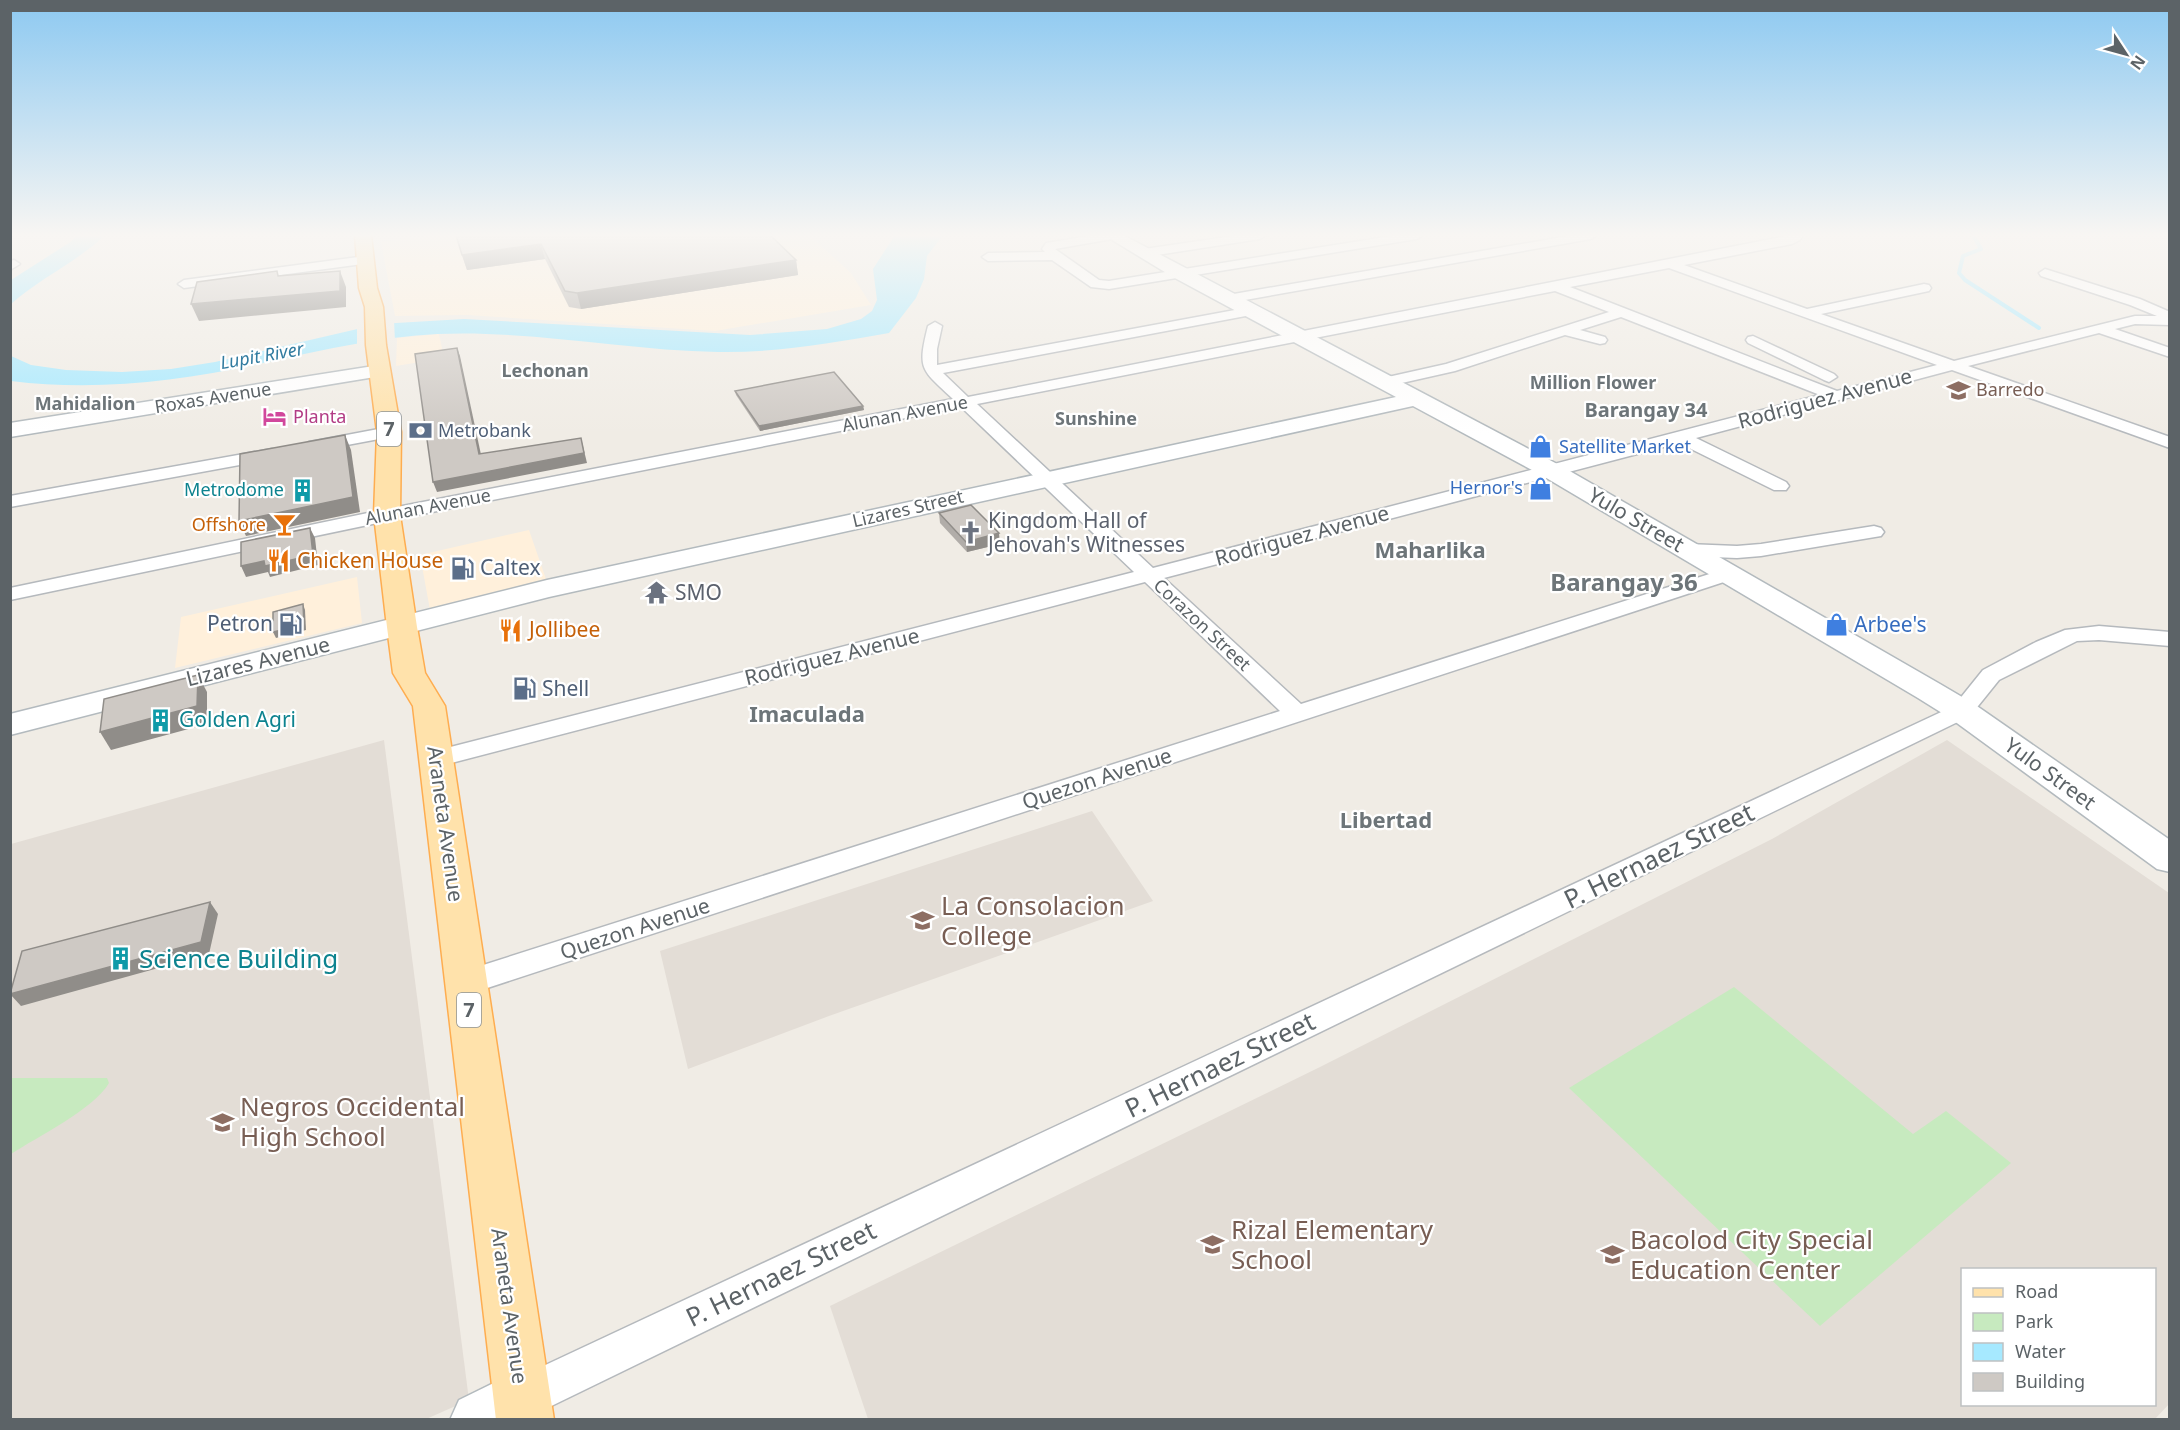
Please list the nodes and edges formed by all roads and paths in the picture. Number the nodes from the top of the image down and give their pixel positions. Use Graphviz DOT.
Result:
graph roads {
  1 [pos="371,302"];
  2 [pos="1233,302"];
  3 [pos="1255,302"];
  4 [pos="1476,302"];
  5 [pos="1592,302"];
  6 [pos="1774,302"];
  7 [pos="1859,302"];
  8 [pos="2134,302"];
  9 [pos="1239,305"];
  10 [pos="1619,313"];
  11 [pos="1805,313"];
  12 [pos="2169,319"];
  13 [pos="935,326"];
  14 [pos="2099,328"];
  15 [pos="1561,330"];
  16 [pos="1299,337"];
  17 [pos="1600,340"];
  18 [pos="1753,340"];
  19 [pos="2169,353"];
  20 [pos="1954,365"];
  21 [pos="380,371"];
  22 [pos="932,371"];
  23 [pos="1384,382"];
  24 [pos="1859,390"];
  25 [pos="1836,396"];
  26 [pos="1415,399"];
  27 [pos="965,402"];
  28 [pos="10,424"];
  29 [pos="33,426"];
  30 [pos="10,430"];
  31 [pos="389,432"];
  32 [pos="1680,437"];
  33 [pos="2169,443"];
  34 [pos="1552,471"];
  35 [pos="1046,478"];
  36 [pos="1780,486"];
  37 [pos="10,502"];
  38 [pos="387,515"];
  39 [pos="1874,532"];
  40 [pos="1687,550"];
  41 [pos="1729,574"];
  42 [pos="1151,576"];
  43 [pos="10,594"];
  44 [pos="402,627"];
  45 [pos="2169,639"];
  46 [pos="1962,711"];
  47 [pos="1297,714"];
  48 [pos="10,725"];
  49 [pos="436,759"];
  50 [pos="2169,859"];
  51 [pos="466,983"];
  52 [pos="508,1412"];
  1 -- 21 [label="main road, Araneta Avenue / 7"];
  2 -- 9 [label="street, Yulo Street"];
  3 -- 9 [label="street"];
  4 -- 16 [label="street, Alunan Avenue"];
  5 -- 10 [label="street"];
  6 -- 11 [label="street"];
  7 -- 11 [label="street"];
  8 -- 12 [label="street"];
  9 -- 16 [label="street, Yulo Street"];
  9 -- 22 [label="street"];
  10 -- 15 [label="street"];
  10 -- 25 [label="street"];
  11 -- 20 [label="street"];
  12 -- 14 [label="street, Rodriguez Avenue"];
  13 -- 22 [label="street"];
  14 -- 19 [label="street"];
  14 -- 20 [label="street, Rodriguez Avenue"];
  15 -- 17 [label="street"];
  15 -- 23 [label="street"];
  16 -- 23 [label="street, Yulo Street"];
  16 -- 27 [label="street, Alunan Avenue"];
  18 -- 24 [label="street"];
  20 -- 24 [label="street, Rodriguez Avenue"];
  20 -- 33 [label="street"];
  21 -- 29 [label="street, Roxas Avenue"];
  21 -- 31 [label="main road, Araneta Avenue / 7"];
  22 -- 27 [label="street, Corazon Street"];
  23 -- 26 [label="street, Yulo Street"];
  24 -- 25 [label="street, Rodriguez Avenue"];
  25 -- 32 [label="street, Rodriguez Avenue"];
  26 -- 34 [label="street, Yulo Street"];
  26 -- 35 [label="street, Lizares Street"];
  27 -- 35 [label="street, Corazon Street"];
  27 -- 38 [label="street, Alunan Avenue"];
  28 -- 29 [label="street"];
  29 -- 30 [label="street, Roxas Avenue"];
  31 -- 37 [label="street"];
  31 -- 38 [label="main road, Araneta Avenue / 7"];
  32 -- 34 [label="street, Rodriguez Avenue"];
  32 -- 36 [label="street"];
  34 -- 40 [label="street, Yulo Street"];
  34 -- 42 [label="street, Rodriguez Avenue"];
  35 -- 42 [label="street, Corazon Street"];
  35 -- 44 [label="street, Lizares Street"];
  38 -- 43 [label="street, Alunan Avenue"];
  38 -- 44 [label="main road, Araneta Avenue / 7"];
  39 -- 40 [label="street"];
  40 -- 41 [label="street, Yulo Street"];
  41 -- 46 [label="street, Yulo Street"];
  41 -- 47 [label="street, Quezon Avenue"];
  42 -- 47 [label="street, Corazon Street"];
  42 -- 49 [label="street, Rodriguez Avenue"];
  44 -- 48 [label="street, Lizares Avenue"];
  44 -- 49 [label="main road, Araneta Avenue / 7"];
  45 -- 46 [label="street"];
  46 -- 50 [label="street, Yulo Street"];
  46 -- 52 [label="street, P. Hernaez Street"];
  47 -- 51 [label="street, Quezon Avenue"];
  49 -- 51 [label="main road, Araneta Avenue / 7"];
  51 -- 52 [label="main road, Araneta Avenue / 7"];
}
